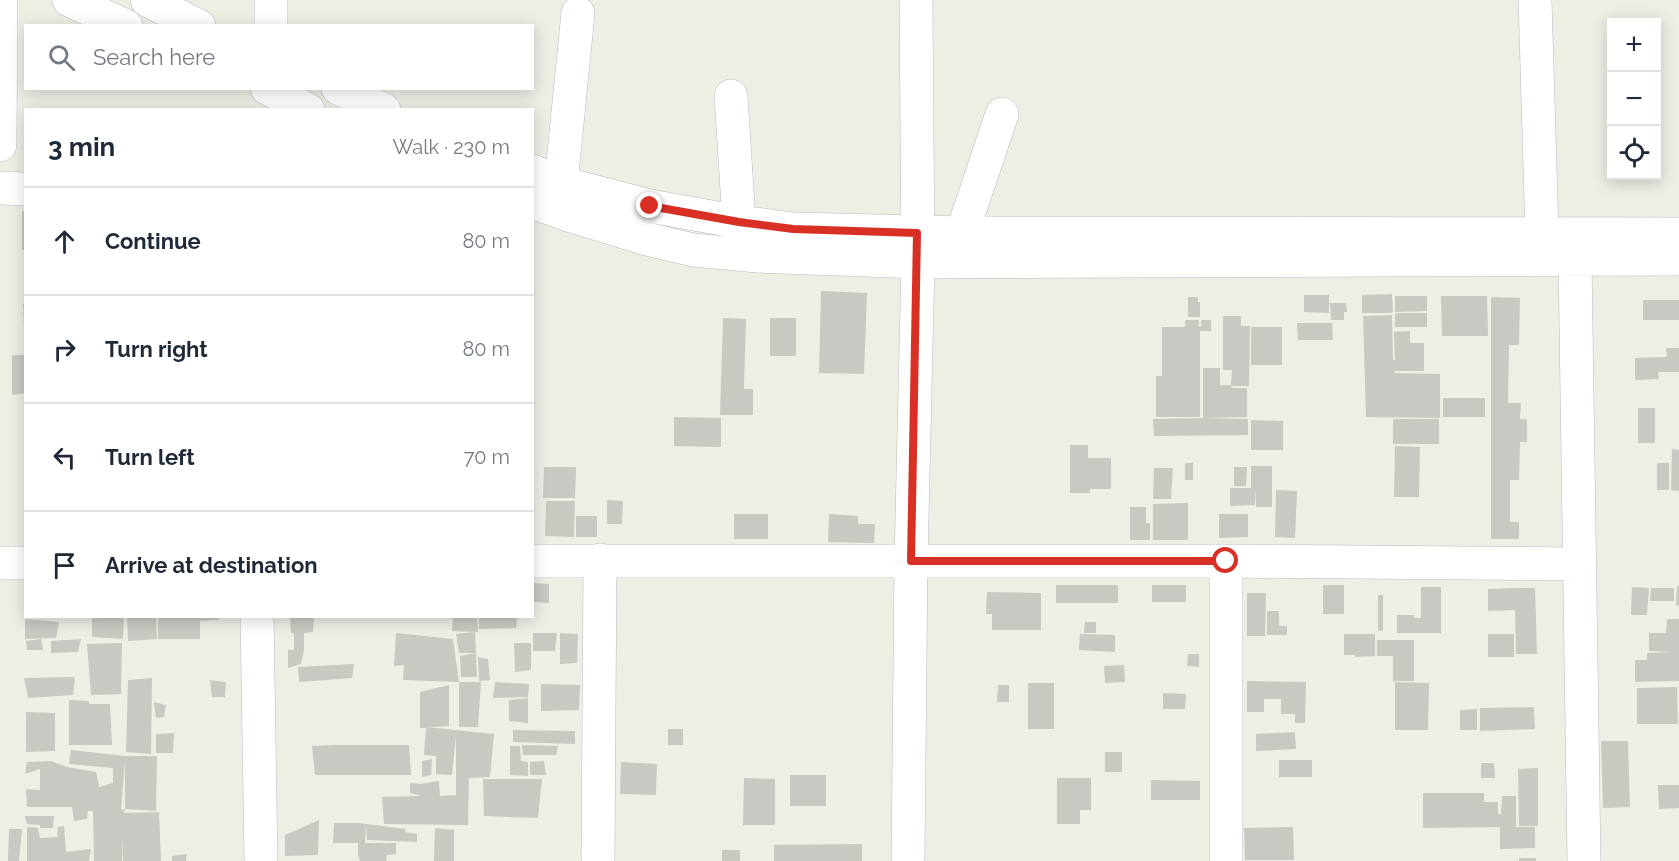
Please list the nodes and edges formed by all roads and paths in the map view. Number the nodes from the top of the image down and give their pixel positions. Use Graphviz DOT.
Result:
graph roads {
  1 [pos="1,0"];
  2 [pos="69,0"];
  3 [pos="147,0"];
  4 [pos="272,0"];
  5 [pos="916,0"];
  6 [pos="1535,0"];
  7 [pos="578,13"];
  8 [pos="122,24"];
  9 [pos="195,24"];
  10 [pos="271,24"];
  11 [pos="342,90"];
  12 [pos="271,96"];
  13 [pos="730,96"];
  14 [pos="303,108"];
  15 [pos="380,108"];
  16 [pos="1002,114"];
  17 [pos="0,145"];
  18 [pos="547,177"];
  19 [pos="0,188"];
  20 [pos="24,189"];
  21 [pos="534,203"];
  22 [pos="739,222"];
  23 [pos="962,233"];
  24 [pos="1542,234"];
  25 [pos="1679,234"];
  26 [pos="917,247"];
  27 [pos="1575,259"];
  28 [pos="1679,259"];
  29 [pos="600,560"];
  30 [pos="534,561"];
  31 [pos="911,561"];
  32 [pos="1226,561"];
  33 [pos="0,563"];
  34 [pos="24,563"];
  35 [pos="1579,564"];
  36 [pos="257,618"];
  37 [pos="261,861"];
  38 [pos="598,861"];
  39 [pos="908,861"];
  40 [pos="1226,861"];
  41 [pos="1584,861"];
  1 -- 17 [label="street"];
  2 -- 8 [label="street"];
  3 -- 9 [label="street"];
  4 -- 10 [label="street"];
  5 -- 26 [label="street"];
  6 -- 24 [label="street"];
  7 -- 18 [label="street"];
  11 -- 15 [label="street"];
  12 -- 14 [label="street"];
  13 -- 22 [label="street"];
  16 -- 23 [label="street"];
  18 -- 22 [label="street"];
  19 -- 20 [label="street"];
  21 -- 26 [label="street"];
  22 -- 26 [label="street"];
  23 -- 24 [label="street"];
  23 -- 26 [label="street"];
  24 -- 25 [label="street"];
  26 -- 27 [label="street"];
  26 -- 31 [label="street"];
  27 -- 28 [label="street"];
  27 -- 35 [label="street"];
  29 -- 30 [label="street"];
  29 -- 31 [label="street"];
  29 -- 38 [label="street"];
  31 -- 32 [label="street"];
  31 -- 39 [label="street"];
  32 -- 35 [label="street"];
  32 -- 40 [label="street"];
  33 -- 34 [label="street"];
  35 -- 41 [label="street"];
  36 -- 37 [label="street"];
}
